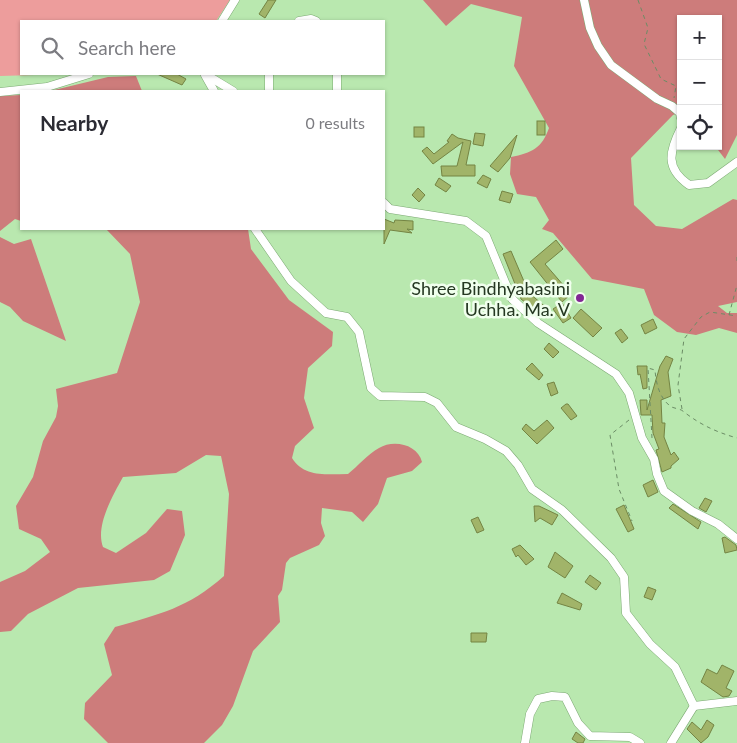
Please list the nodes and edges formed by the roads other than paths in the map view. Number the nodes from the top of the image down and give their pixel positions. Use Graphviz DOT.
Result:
graph roads {
  1 [pos="235,0"];
  2 [pos="584,0"];
  3 [pos="223,20"];
  4 [pos="86,75"];
  5 [pos="206,75"];
  6 [pos="207,75"];
  7 [pos="269,75"];
  8 [pos="337,75"];
  9 [pos="213,90"];
  10 [pos="231,90"];
  11 [pos="269,90"];
  12 [pos="337,90"];
  13 [pos="0,92"];
  14 [pos="677,110"];
  15 [pos="677,136"];
  16 [pos="737,162"];
  17 [pos="385,204"];
  18 [pos="256,230"];
  19 [pos="737,539"];
  20 [pos="737,701"];
  21 [pos="694,706"];
  22 [pos="524,743"];
  23 [pos="640,743"];
  24 [pos="671,743"];
  1 -- 3 [label="street"];
  2 -- 14 [label="street"];
  4 -- 13 [label="street"];
  5 -- 9 [label="street"];
  6 -- 10 [label="street"];
  7 -- 11 [label="street"];
  8 -- 12 [label="street"];
  15 -- 16 [label="street"];
  17 -- 19 [label="street"];
  18 -- 21 [label="street"];
  20 -- 21 [label="street"];
  21 -- 24 [label="street"];
  22 -- 23 [label="street"];
}
